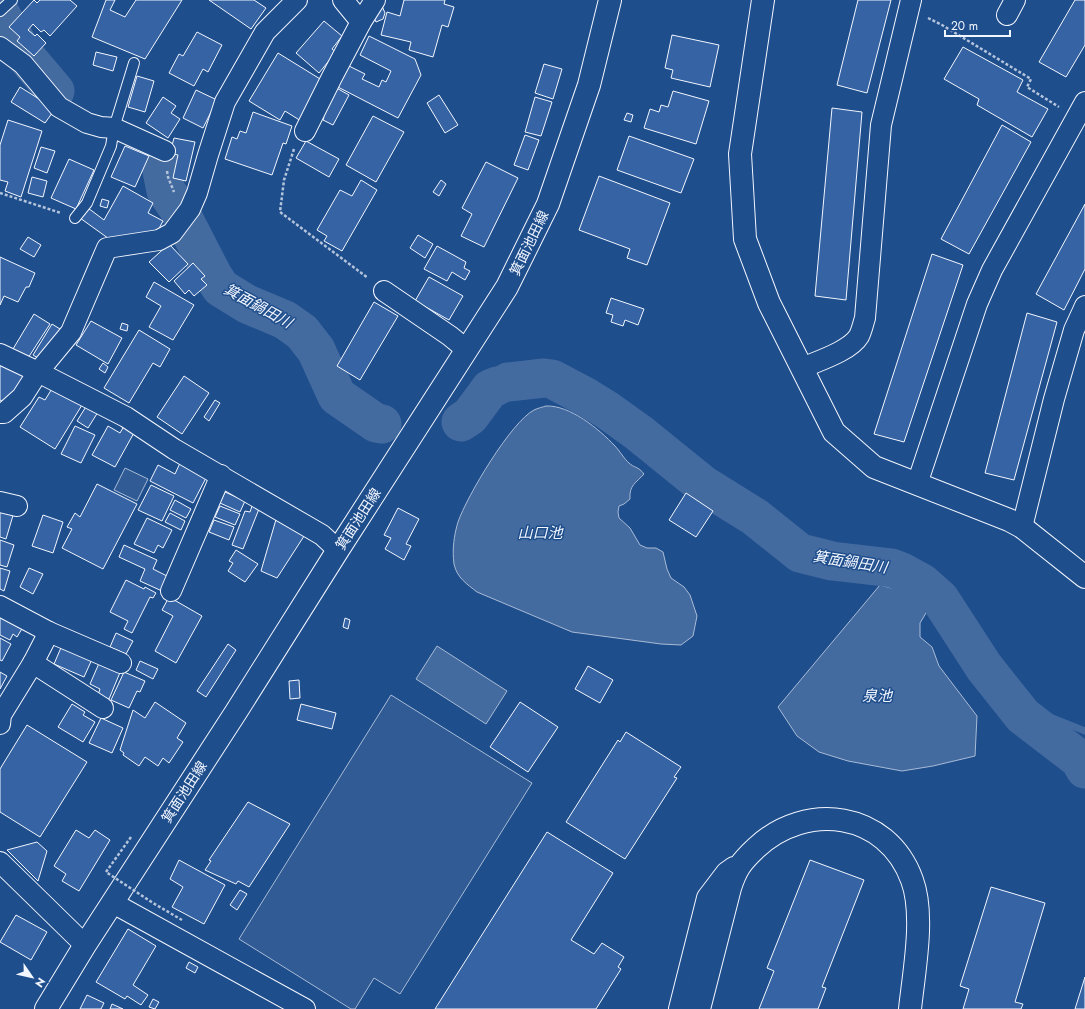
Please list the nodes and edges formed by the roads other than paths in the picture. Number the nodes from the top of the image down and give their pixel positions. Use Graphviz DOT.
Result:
graph roads {
  1 [pos="297,0"];
  2 [pos="343,0"];
  3 [pos="375,0"];
  4 [pos="610,0"];
  5 [pos="763,0"];
  6 [pos="911,0"];
  7 [pos="361,22"];
  8 [pos="0,47"];
  9 [pos="134,63"];
  10 [pos="1081,110"];
  11 [pos="114,128"];
  12 [pos="305,131"];
  13 [pos="166,151"];
  14 [pos="75,218"];
  15 [pos="384,291"];
  16 [pos="1085,306"];
  17 [pos="467,350"];
  18 [pos="0,354"];
  19 [pos="802,368"];
  20 [pos="38,372"];
  21 [pos="0,413"];
  22 [pos="221,475"];
  23 [pos="917,484"];
  24 [pos="1022,527"];
  25 [pos="338,550"];
  26 [pos="1085,577"];
  27 [pos="170,591"];
  28 [pos="0,606"];
  29 [pos="49,632"];
  30 [pos="33,663"];
  31 [pos="121,663"];
  32 [pos="103,708"];
  33 [pos="0,724"];
  34 [pos="740,864"];
  35 [pos="1,866"];
  36 [pos="113,903"];
  37 [pos="85,946"];
  38 [pos="46,1009"];
  39 [pos="305,1009"];
  40 [pos="680,1009"];
  41 [pos="699,1009"];
  42 [pos="910,1009"];
  1 -- 20 [label="street"];
  2 -- 7 [label="street"];
  3 -- 7 [label="street"];
  4 -- 17 [label="street, 箕面池田線"];
  5 -- 19 [label="street"];
  6 -- 19 [label="street"];
  7 -- 12 [label="street"];
  8 -- 11 [label="street"];
  9 -- 11 [label="lane"];
  10 -- 23 [label="street"];
  11 -- 13 [label="street"];
  11 -- 14 [label="lane"];
  15 -- 17 [label="street"];
  16 -- 24 [label="street"];
  17 -- 25 [label="street, 箕面池田線"];
  18 -- 20 [label="street"];
  19 -- 23 [label="street"];
  20 -- 21 [label="street"];
  20 -- 22 [label="street"];
  22 -- 25 [label="street"];
  22 -- 27 [label="street"];
  23 -- 24 [label="street"];
  24 -- 26 [label="street"];
  25 -- 36 [label="street, 箕面池田線"];
  28 -- 29 [label="street"];
  29 -- 30 [label="street"];
  29 -- 31 [label="street"];
  30 -- 32 [label="street"];
  30 -- 33 [label="street"];
  34 -- 40 [label="street"];
  34 -- 41 [label="street"];
  34 -- 42 [label="street"];
  35 -- 37 [label="street"];
  36 -- 37 [label="street, 箕面池田線"];
  36 -- 39 [label="street"];
  37 -- 38 [label="street, 箕面池田線"];
}
